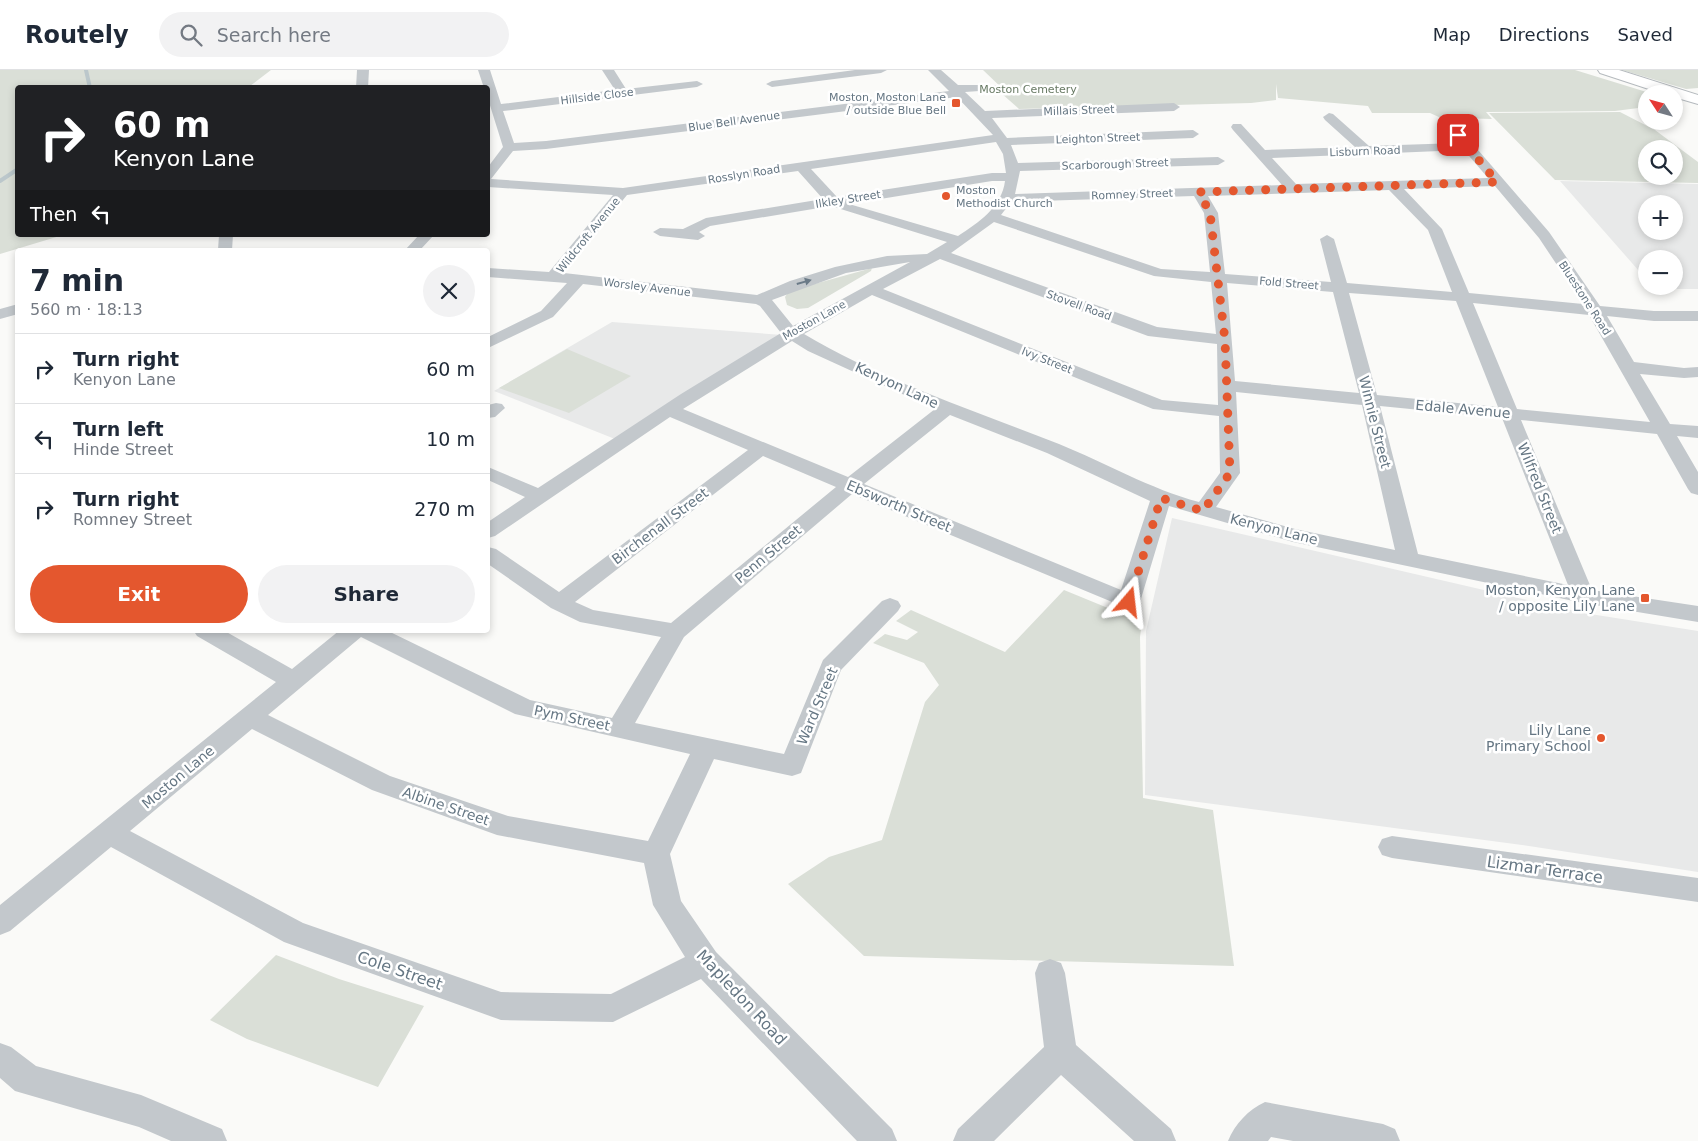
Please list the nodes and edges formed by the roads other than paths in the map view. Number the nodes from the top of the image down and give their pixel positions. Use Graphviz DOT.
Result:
graph roads {
  1 [pos="363,70"];
  2 [pos="484,70"];
  3 [pos="608,70"];
  4 [pos="881,70"];
  5 [pos="934,70"];
  6 [pos="1590,70"];
  7 [pos="1605,70"];
  8 [pos="697,84"];
  9 [pos="772,84"];
  10 [pos="362,85"];
  11 [pos="489,85"];
  12 [pos="1639,85"];
  13 [pos="994,87"];
  14 [pos="490,89"];
  15 [pos="956,91"];
  16 [pos="623,93"];
  17 [pos="1683,99"];
  18 [pos="1698,100"];
  19 [pos="1698,104"];
  20 [pos="1174,107"];
  21 [pos="496,108"];
  22 [pos="984,115"];
  23 [pos="1329,117"];
  24 [pos="1449,124"];
  25 [pos="504,126"];
  26 [pos="490,128"];
  27 [pos="1237,128"];
  28 [pos="1193,134"];
  29 [pos="1002,140"];
  30 [pos="1467,146"];
  31 [pos="509,147"];
  32 [pos="1367,151"];
  33 [pos="1263,154"];
  34 [pos="1218,161"];
  35 [pos="801,166"];
  36 [pos="1013,172"];
  37 [pos="490,173"];
  38 [pos="1497,182"];
  39 [pos="490,183"];
  40 [pos="1392,185"];
  41 [pos="1293,189"];
  42 [pos="622,192"];
  43 [pos="1199,192"];
  44 [pos="1007,198"];
  45 [pos="834,202"];
  46 [pos="992,217"];
  47 [pos="660,232"];
  48 [pos="426,237"];
  49 [pos="1327,239"];
  50 [pos="958,241"];
  51 [pos="414,248"];
  52 [pos="933,256"];
  53 [pos="905,263"];
  54 [pos="490,272"];
  55 [pos="553,277"];
  56 [pos="1218,277"];
  57 [pos="578,279"];
  58 [pos="1340,287"];
  59 [pos="870,289"];
  60 [pos="1461,297"];
  61 [pos="759,300"];
  62 [pos="15,310"];
  63 [pos="1595,310"];
  64 [pos="0,314"];
  65 [pos="1698,316"];
  66 [pos="791,333"];
  67 [pos="1225,340"];
  68 [pos="490,342"];
  69 [pos="1628,367"];
  70 [pos="1698,372"];
  71 [pos="1228,386"];
  72 [pos="1370,401"];
  73 [pos="948,408"];
  74 [pos="669,410"];
  75 [pos="1229,412"];
  76 [pos="1510,413"];
  77 [pos="1662,427"];
  78 [pos="1698,432"];
  79 [pos="761,449"];
  80 [pos="490,474"];
  81 [pos="850,485"];
  82 [pos="1698,488"];
  83 [pos="539,496"];
  84 [pos="1161,498"];
  85 [pos="1203,511"];
  86 [pos="490,530"];
  87 [pos="490,555"];
  88 [pos="1408,558"];
  89 [pos="1583,596"];
  90 [pos="559,603"];
  91 [pos="890,606"];
  92 [pos="1698,614"];
  93 [pos="676,632"];
  94 [pos="211,633"];
  95 [pos="351,633"];
  96 [pos="372,633"];
  97 [pos="294,680"];
  98 [pos="250,716"];
  99 [pos="619,728"];
  100 [pos="706,748"];
  101 [pos="792,766"];
  102 [pos="110,833"];
  103 [pos="1392,847"];
  104 [pos="656,854"];
  105 [pos="1698,890"];
  106 [pos="0,922"];
  107 [pos="705,962"];
  108 [pos="1050,973"];
  109 [pos="1061,1053"];
  110 [pos="0,1058"];
  111 [pos="210,1141"];
  112 [pos="880,1141"];
  113 [pos="970,1141"];
  114 [pos="1159,1141"];
  115 [pos="1245,1141"];
  116 [pos="1383,1141"];
  1 -- 10 [label="street"];
  2 -- 11 [label="street"];
  3 -- 16 [label="street"];
  4 -- 9 [label="street"];
  5 -- 15 [label="street"];
  6 -- 12 [label="main road"];
  7 -- 18 [label="main road"];
  8 -- 16 [label="street, Hillside Close"];
  13 -- 15 [label="street, Blue Bell Avenue"];
  14 -- 21 [label="street"];
  15 -- 22 [label="street"];
  15 -- 31 [label="street, Blue Bell Avenue"];
  16 -- 21 [label="street, Hillside Close"];
  17 -- 19 [label="main road"];
  20 -- 22 [label="street, Millais Street"];
  21 -- 25 [label="street"];
  22 -- 29 [label="street"];
  23 -- 32 [label="street"];
  24 -- 30 [label="street, Bluestone Road"];
  25 -- 26 [label="street"];
  25 -- 31 [label="street"];
  27 -- 33 [label="street"];
  28 -- 29 [label="street, Leighton Street"];
  29 -- 35 [label="street, Rosslyn Road"];
  29 -- 36 [label="street"];
  30 -- 32 [label="street, Lisburn Road"];
  30 -- 38 [label="street, Bluestone Road"];
  31 -- 37 [label="street"];
  32 -- 33 [label="street, Lisburn Road"];
  33 -- 41 [label="street"];
  34 -- 36 [label="street, Scarborough Street"];
  35 -- 42 [label="street, Rosslyn Road"];
  35 -- 45 [label="street"];
  36 -- 44 [label="street"];
  36 -- 45 [label="street, Ilkley Street"];
  38 -- 40 [label="street, Romney Street"];
  38 -- 63 [label="street, Bluestone Road"];
  39 -- 42 [label="street, Rosslyn Road"];
  40 -- 41 [label="street, Romney Street"];
  40 -- 60 [label="street, Wilfred Street"];
  41 -- 43 [label="street, Romney Street"];
  42 -- 55 [label="street, Wildcroft Avenue"];
  43 -- 44 [label="street, Romney Street"];
  43 -- 56 [label="street"];
  44 -- 46 [label="street"];
  45 -- 47 [label="street, Ilkley Street"];
  45 -- 50 [label="street"];
  46 -- 50 [label="street"];
  46 -- 56 [label="street, Fold Street"];
  48 -- 51 [label="street"];
  49 -- 58 [label="street, Winnie Street"];
  50 -- 52 [label="street"];
  52 -- 53 [label="street"];
  52 -- 67 [label="street, Stovell Road"];
  53 -- 59 [label="street, Moston Lane"];
  61 -- 53 [label="street, one-way"];
  54 -- 55 [label="street, Worsley Avenue"];
  55 -- 57 [label="street, Worsley Avenue"];
  56 -- 58 [label="street, Fold Street"];
  56 -- 67 [label="street"];
  57 -- 61 [label="street, Worsley Avenue"];
  57 -- 68 [label="street"];
  58 -- 60 [label="street, Fold Street"];
  58 -- 72 [label="street, Winnie Street"];
  59 -- 66 [label="street, Moston Lane"];
  59 -- 75 [label="street, Ivy Street"];
  60 -- 63 [label="street, Fold Street"];
  60 -- 76 [label="street, Wilfred Street"];
  61 -- 66 [label="street"];
  62 -- 64 [label="street"];
  63 -- 65 [label="street, Fold Street"];
  63 -- 69 [label="street, Bluestone Road"];
  66 -- 73 [label="street, Kenyon Lane"];
  66 -- 74 [label="street, Moston Lane"];
  67 -- 71 [label="street"];
  69 -- 70 [label="street"];
  69 -- 77 [label="street, Bluestone Road"];
  71 -- 72 [label="street, Edale Avenue"];
  71 -- 75 [label="street"];
  72 -- 76 [label="street, Edale Avenue"];
  72 -- 88 [label="street, Winnie Street"];
  73 -- 81 [label="street, Penn Street"];
  73 -- 84 [label="street, Kenyon Lane"];
  74 -- 79 [label="street, Ebsworth Street"];
  74 -- 83 [label="street, Moston Lane"];
  75 -- 85 [label="street"];
  76 -- 77 [label="street, Edale Avenue"];
  76 -- 89 [label="street, Wilfred Street"];
  77 -- 78 [label="street, Edale Avenue"];
  77 -- 82 [label="street, Bluestone Road"];
  79 -- 81 [label="street, Ebsworth Street"];
  79 -- 90 [label="street, Birchenall Street"];
  80 -- 83 [label="street"];
  81 -- 84 [label="street, Ebsworth Street"];
  81 -- 93 [label="street, Penn Street"];
  83 -- 86 [label="street, Moston Lane"];
  84 -- 85 [label="street, Kenyon Lane"];
  85 -- 88 [label="street, Kenyon Lane"];
  87 -- 90 [label="street"];
  88 -- 89 [label="street, Kenyon Lane"];
  89 -- 92 [label="street, Kenyon Lane"];
  90 -- 93 [label="street"];
  91 -- 101 [label="street, Ward Street"];
  93 -- 99 [label="street, Penn Street"];
  94 -- 97 [label="street"];
  95 -- 97 [label="street, Moston Lane"];
  96 -- 99 [label="street, Pym Street"];
  97 -- 98 [label="street, Moston Lane"];
  98 -- 102 [label="street, Moston Lane"];
  98 -- 104 [label="street, Albine Street"];
  99 -- 100 [label="street, Pym Street"];
  100 -- 101 [label="street, Pym Street"];
  100 -- 104 [label="street"];
  102 -- 106 [label="street, Moston Lane"];
  102 -- 107 [label="street, Cole Street"];
  103 -- 105 [label="street, Lizmar Terrace"];
  104 -- 107 [label="street, Mapledon Road"];
  107 -- 112 [label="street, Mapledon Road"];
  108 -- 109 [label="street"];
  109 -- 113 [label="street"];
  109 -- 114 [label="street"];
  110 -- 111 [label="street"];
  115 -- 116 [label="street"];
}
